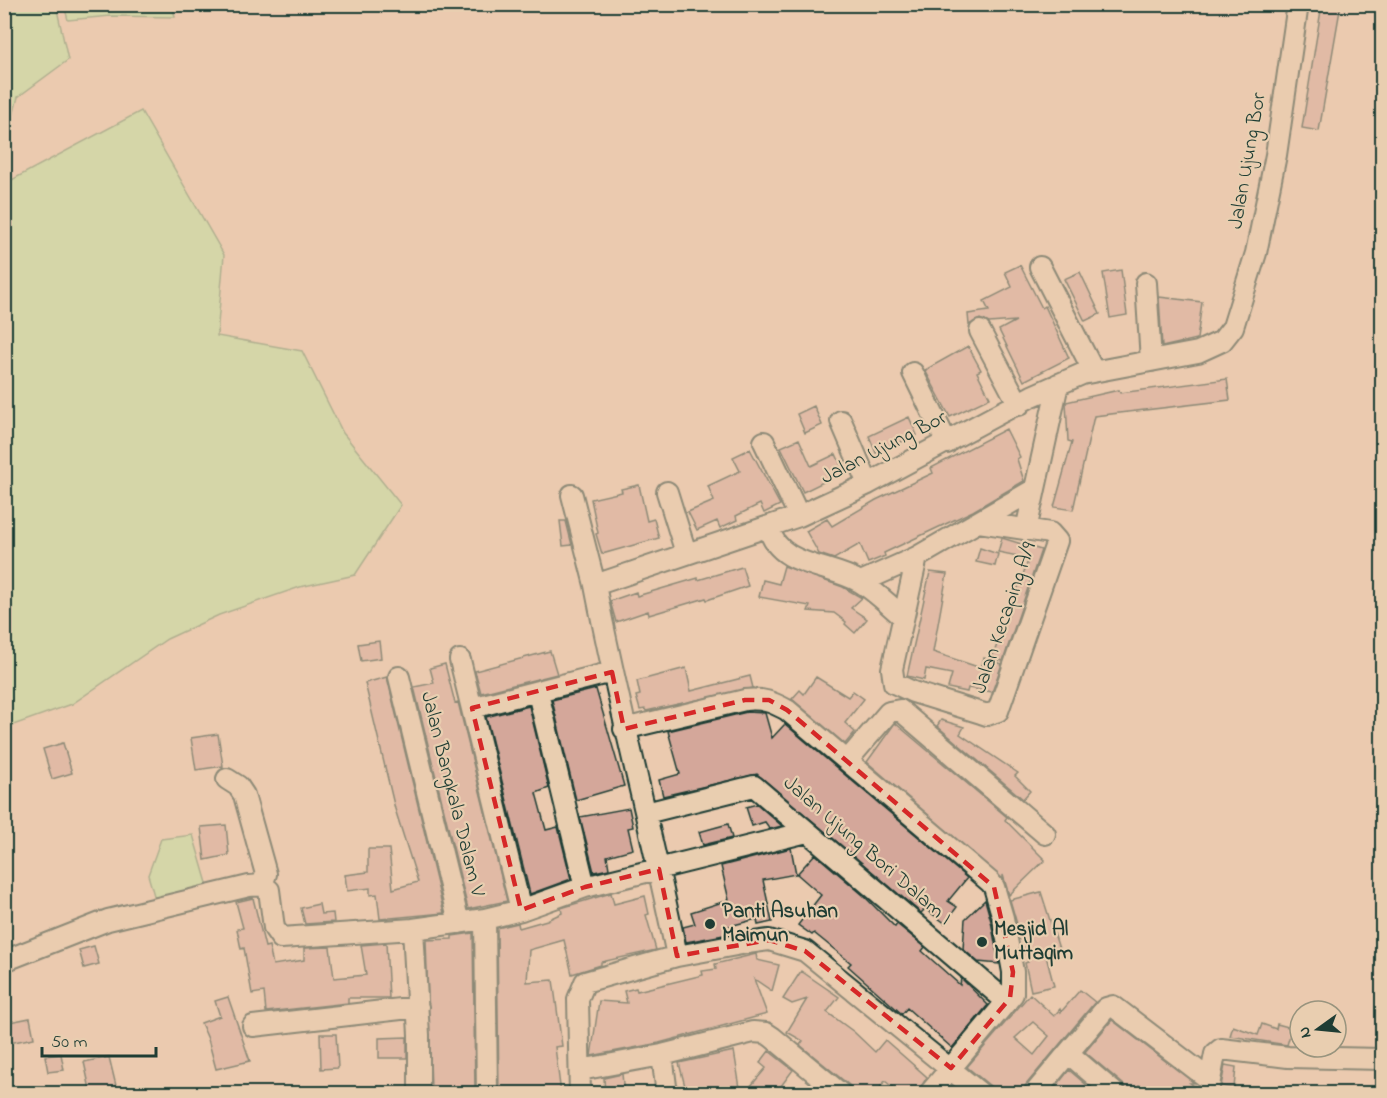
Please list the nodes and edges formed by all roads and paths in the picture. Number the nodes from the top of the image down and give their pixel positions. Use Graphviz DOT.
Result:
graph roads {
  1 [pos="1298,4"];
  2 [pos="1040,267"];
  3 [pos="1146,283"];
  4 [pos="980,331"];
  5 [pos="1151,361"];
  6 [pos="1093,370"];
  7 [pos="914,373"];
  8 [pos="1058,384"];
  9 [pos="1019,405"];
  10 [pos="841,422"];
  11 [pos="764,442"];
  12 [pos="947,443"];
  13 [pos="868,484"];
  14 [pos="1035,489"];
  15 [pos="667,492"];
  16 [pos="572,495"];
  17 [pos="799,516"];
  18 [pos="979,522"];
  19 [pos="769,528"];
  20 [pos="1026,530"];
  21 [pos="686,553"];
  22 [pos="916,556"];
  23 [pos="861,582"];
  24 [pos="595,585"];
  25 [pos="903,617"];
  26 [pos="460,660"];
  27 [pos="612,672"];
  28 [pos="399,677"];
  29 [pos="538,693"];
  30 [pos="472,708"];
  31 [pos="624,729"];
  32 [pos="847,761"];
  33 [pos="227,779"];
  34 [pos="646,813"];
  35 [pos="807,832"];
  36 [pos="1046,834"];
  37 [pos="659,869"];
  38 [pos="262,885"];
  39 [pos="585,887"];
  40 [pos="521,910"];
  41 [pos="485,919"];
  42 [pos="459,923"];
  43 [pos="413,930"];
  44 [pos="677,956"];
  45 [pos="4,961"];
  46 [pos="1007,1002"];
  47 [pos="417,1007"];
  48 [pos="253,1026"];
  49 [pos="1068,1053"];
  50 [pos="662,1055"];
  51 [pos="1383,1059"];
  52 [pos="951,1068"];
  53 [pos="580,1070"];
  54 [pos="1209,1087"];
  55 [pos="418,1094"];
  56 [pos="487,1094"];
  57 [pos="580,1094"];
  58 [pos="667,1094"];
  59 [pos="841,1094"];
  60 [pos="929,1094"];
  61 [pos="981,1094"];
  62 [pos="1034,1094"];
  63 [pos="1116,1094"];
  1 -- 5 [label="street, Jalan Ujung Bor"];
  2 -- 6 [label="street"];
  3 -- 5 [label="street"];
  4 -- 9 [label="street"];
  5 -- 6 [label="street, Jalan Ujung Bor"];
  6 -- 8 [label="street, Jalan Ujung Bor"];
  7 -- 12 [label="street"];
  8 -- 9 [label="street, Jalan Ujung Bor"];
  8 -- 14 [label="street, Jalan Kecaping A/9"];
  9 -- 12 [label="street, Jalan Ujung Bor"];
  10 -- 13 [label="street"];
  11 -- 17 [label="street"];
  12 -- 13 [label="street, Jalan Ujung Bor"];
  13 -- 17 [label="street, Jalan Ujung Bor"];
  14 -- 18 [label="street"];
  14 -- 20 [label="street, Jalan Kecaping A/9"];
  15 -- 21 [label="street"];
  16 -- 24 [label="street"];
  17 -- 19 [label="street, Jalan Ujung Bor"];
  18 -- 20 [label="street, Jalan Kecaping A/9"];
  18 -- 22 [label="street"];
  19 -- 21 [label="street, Jalan Ujung Bor"];
  19 -- 23 [label="street"];
  20 -- 25 [label="street, Jalan Kecaping A/9"];
  21 -- 24 [label="street, Jalan Ujung Bor"];
  22 -- 23 [label="street"];
  22 -- 25 [label="street, Jalan Kecaping A/9"];
  23 -- 25 [label="street"];
  24 -- 27 [label="street"];
  26 -- 30 [label="street"];
  27 -- 29 [label="street"];
  27 -- 31 [label="street"];
  28 -- 42 [label="street, Jalan Bangkala Dalam V"];
  29 -- 30 [label="street"];
  29 -- 39 [label="street"];
  30 -- 40 [label="street"];
  31 -- 32 [label="street"];
  31 -- 34 [label="street"];
  32 -- 36 [label="street"];
  32 -- 46 [label="street"];
  33 -- 38 [label="street"];
  34 -- 35 [label="street, Jalan Ujung Bori Dalam I"];
  34 -- 37 [label="street"];
  35 -- 37 [label="street"];
  35 -- 46 [label="street, Jalan Ujung Bori Dalam I"];
  37 -- 39 [label="street"];
  37 -- 44 [label="street"];
  38 -- 43 [label="street"];
  38 -- 45 [label="street"];
  39 -- 40 [label="street"];
  40 -- 41 [label="street"];
  41 -- 42 [label="street"];
  41 -- 56 [label="street"];
  42 -- 43 [label="street"];
  43 -- 47 [label="street"];
  44 -- 52 [label="street"];
  44 -- 53 [label="street"];
  46 -- 52 [label="street"];
  47 -- 48 [label="street"];
  47 -- 55 [label="street"];
  49 -- 54 [label="street"];
  49 -- 62 [label="street"];
  49 -- 63 [label="street"];
  50 -- 53 [label="street"];
  50 -- 58 [label="street"];
  50 -- 59 [label="street"];
  51 -- 54 [label="street"];
  52 -- 60 [label="street"];
  52 -- 61 [label="street"];
  53 -- 57 [label="street"];
}
